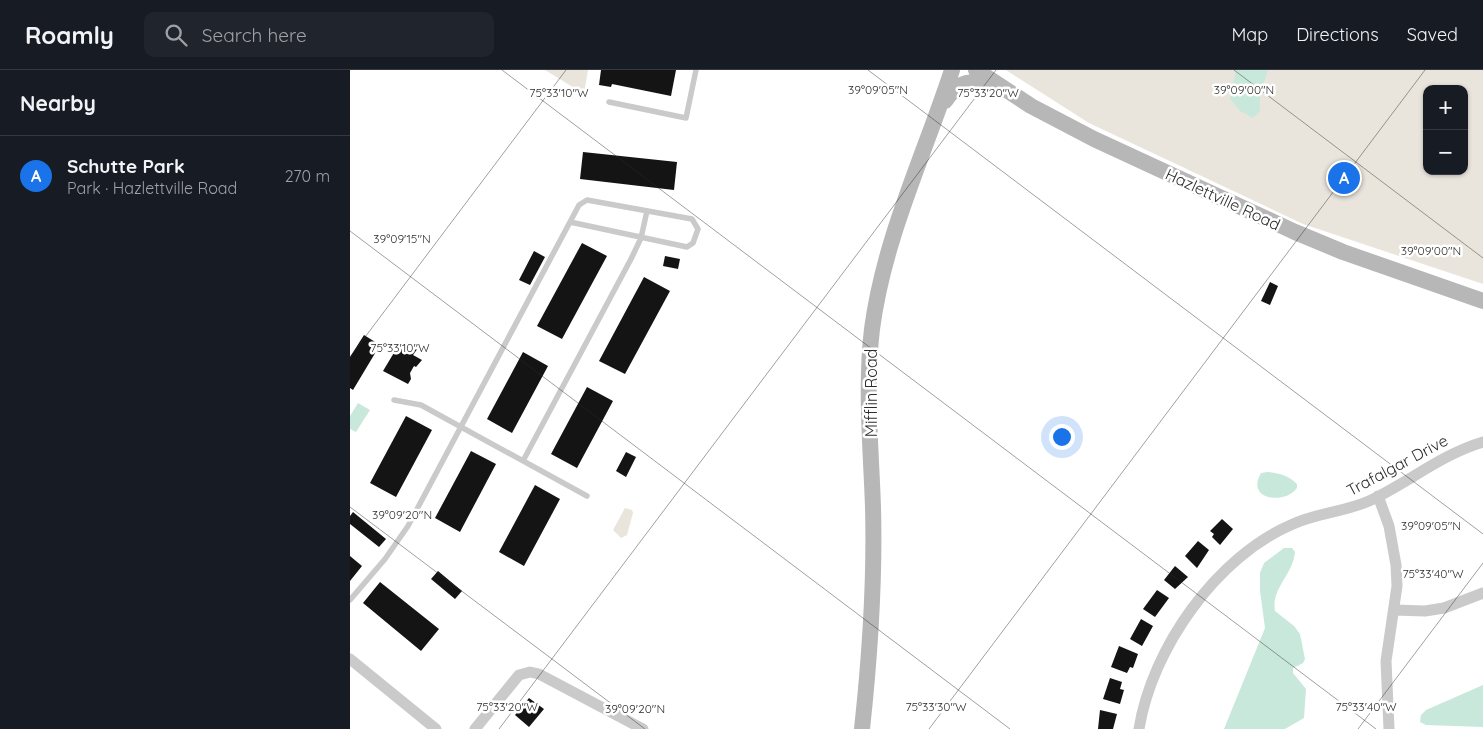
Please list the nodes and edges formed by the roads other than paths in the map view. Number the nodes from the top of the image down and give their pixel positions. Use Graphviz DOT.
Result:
graph roads {
  1 [pos="696,70"];
  2 [pos="952,70"];
  3 [pos="976,70"];
  4 [pos="1009,92"];
  5 [pos="609,102"];
  6 [pos="937,114"];
  7 [pos="646,211"];
  8 [pos="570,222"];
  9 [pos="641,238"];
  10 [pos="1483,300"];
  11 [pos="394,400"];
  12 [pos="460,425"];
  13 [pos="1483,442"];
  14 [pos="524,459"];
  15 [pos="587,496"];
  16 [pos="1378,496"];
  17 [pos="1483,592"];
  18 [pos="350,600"];
  19 [pos="1394,610"];
  20 [pos="350,659"];
  21 [pos="436,729"];
  22 [pos="475,729"];
  23 [pos="643,729"];
  24 [pos="862,729"];
  25 [pos="1139,729"];
  26 [pos="1389,729"];
  1 -- 5 [label="lane"];
  2 -- 6 [label="main road, Mifflin Road"];
  3 -- 4 [label="main road, Hazlettville Road"];
  4 -- 6 [label="main road"];
  4 -- 10 [label="main road, Hazlettville Road"];
  6 -- 24 [label="main road, Mifflin Road"];
  7 -- 8 [label="lane"];
  7 -- 9 [label="lane"];
  7 -- 9 [label="lane"];
  8 -- 9 [label="lane"];
  8 -- 12 [label="lane"];
  9 -- 14 [label="lane"];
  11 -- 12 [label="lane"];
  12 -- 14 [label="lane"];
  12 -- 18 [label="lane"];
  13 -- 16 [label="street, Trafalgar Drive"];
  14 -- 15 [label="lane"];
  16 -- 19 [label="street"];
  16 -- 25 [label="street, Trafalgar Drive"];
  17 -- 19 [label="street"];
  19 -- 26 [label="street"];
  20 -- 21 [label="street"];
  22 -- 23 [label="street"];
}
